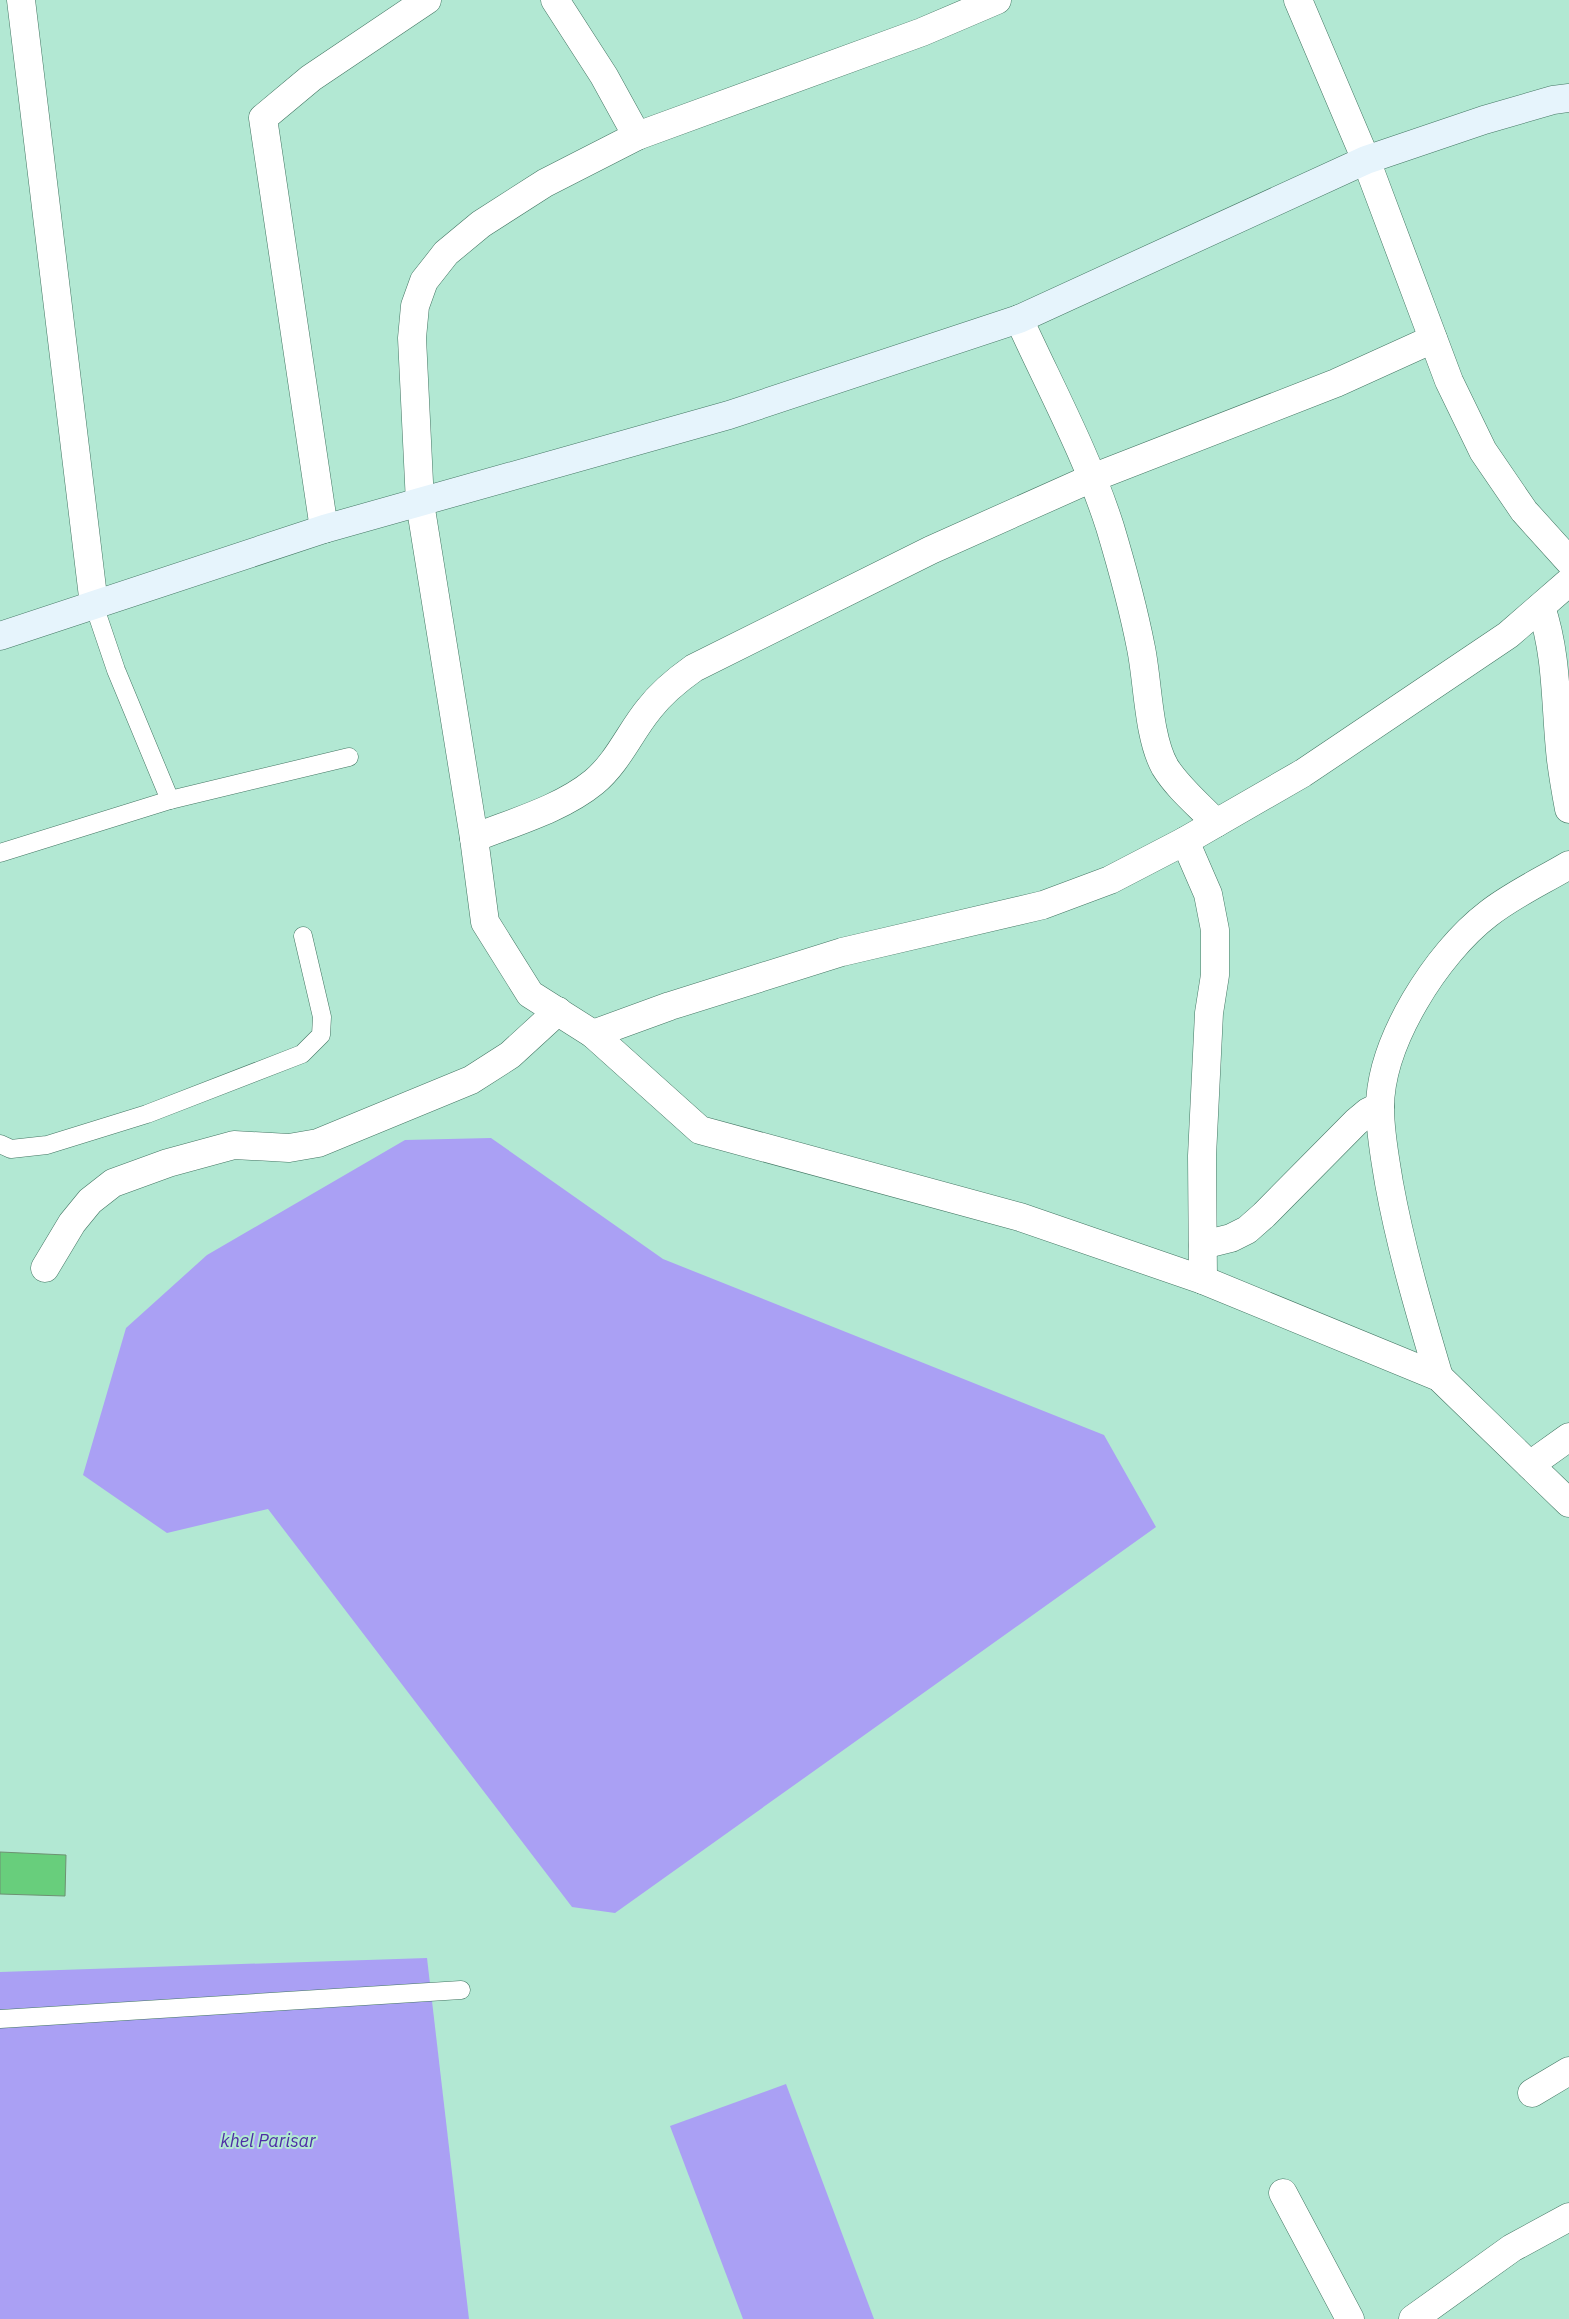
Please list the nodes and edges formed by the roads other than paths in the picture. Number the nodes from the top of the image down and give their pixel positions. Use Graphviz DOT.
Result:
graph roads {
  1 [pos="21,0"];
  2 [pos="427,0"];
  3 [pos="555,0"];
  4 [pos="997,0"];
  5 [pos="1298,0"];
  6 [pos="1569,98"];
  7 [pos="637,136"];
  8 [pos="1366,160"];
  9 [pos="1019,318"];
  10 [pos="1433,339"];
  11 [pos="1092,478"];
  12 [pos="420,503"];
  13 [pos="324,530"];
  14 [pos="1569,562"];
  15 [pos="1569,582"];
  16 [pos="94,605"];
  17 [pos="1541,607"];
  18 [pos="0,636"];
  19 [pos="1563,683"];
  20 [pos="349,757"];
  21 [pos="170,800"];
  22 [pos="1569,809"];
  23 [pos="1216,823"];
  24 [pos="474,838"];
  25 [pos="1185,841"];
  26 [pos="0,852"];
  27 [pos="1569,865"];
  28 [pos="303,936"];
  29 [pos="558,1011"];
  30 [pos="593,1034"];
  31 [pos="1380,1106"];
  32 [pos="0,1144"];
  33 [pos="1203,1245"];
  34 [pos="45,1268"];
  35 [pos="1203,1280"];
  36 [pos="1439,1377"];
  37 [pos="1569,1437"];
  38 [pos="1530,1465"];
  39 [pos="1569,1503"];
  40 [pos="461,1990"];
  41 [pos="0,2019"];
  42 [pos="1569,2071"];
  43 [pos="1532,2093"];
  44 [pos="1283,2193"];
  45 [pos="1569,2216"];
  46 [pos="1350,2319"];
  47 [pos="1413,2319"];
  1 -- 16 [label="street"];
  2 -- 13 [label="street"];
  3 -- 7 [label="street"];
  4 -- 7 [label="street"];
  5 -- 8 [label="street"];
  6 -- 8 [label="street"];
  7 -- 12 [label="street"];
  8 -- 9 [label="street"];
  8 -- 10 [label="street"];
  9 -- 11 [label="street"];
  9 -- 12 [label="street"];
  10 -- 11 [label="street"];
  10 -- 14 [label="street"];
  11 -- 23 [label="street"];
  11 -- 24 [label="street"];
  12 -- 13 [label="street"];
  12 -- 24 [label="street"];
  13 -- 16 [label="street"];
  15 -- 17 [label="street"];
  16 -- 18 [label="street"];
  16 -- 21 [label="lane"];
  17 -- 19 [label="street"];
  17 -- 23 [label="street"];
  19 -- 22 [label="street"];
  20 -- 21 [label="lane"];
  21 -- 26 [label="lane"];
  23 -- 25 [label="street"];
  24 -- 29 [label="street"];
  25 -- 30 [label="street"];
  25 -- 33 [label="street"];
  27 -- 31 [label="street"];
  28 -- 32 [label="lane"];
  29 -- 30 [label="street"];
  29 -- 34 [label="street"];
  30 -- 35 [label="street"];
  31 -- 33 [label="street"];
  31 -- 36 [label="street"];
  33 -- 35 [label="street"];
  35 -- 36 [label="street"];
  36 -- 38 [label="street"];
  37 -- 38 [label="street"];
  38 -- 39 [label="street"];
  40 -- 41 [label="lane"];
  42 -- 43 [label="street"];
  44 -- 46 [label="street"];
  45 -- 47 [label="street"];
}
